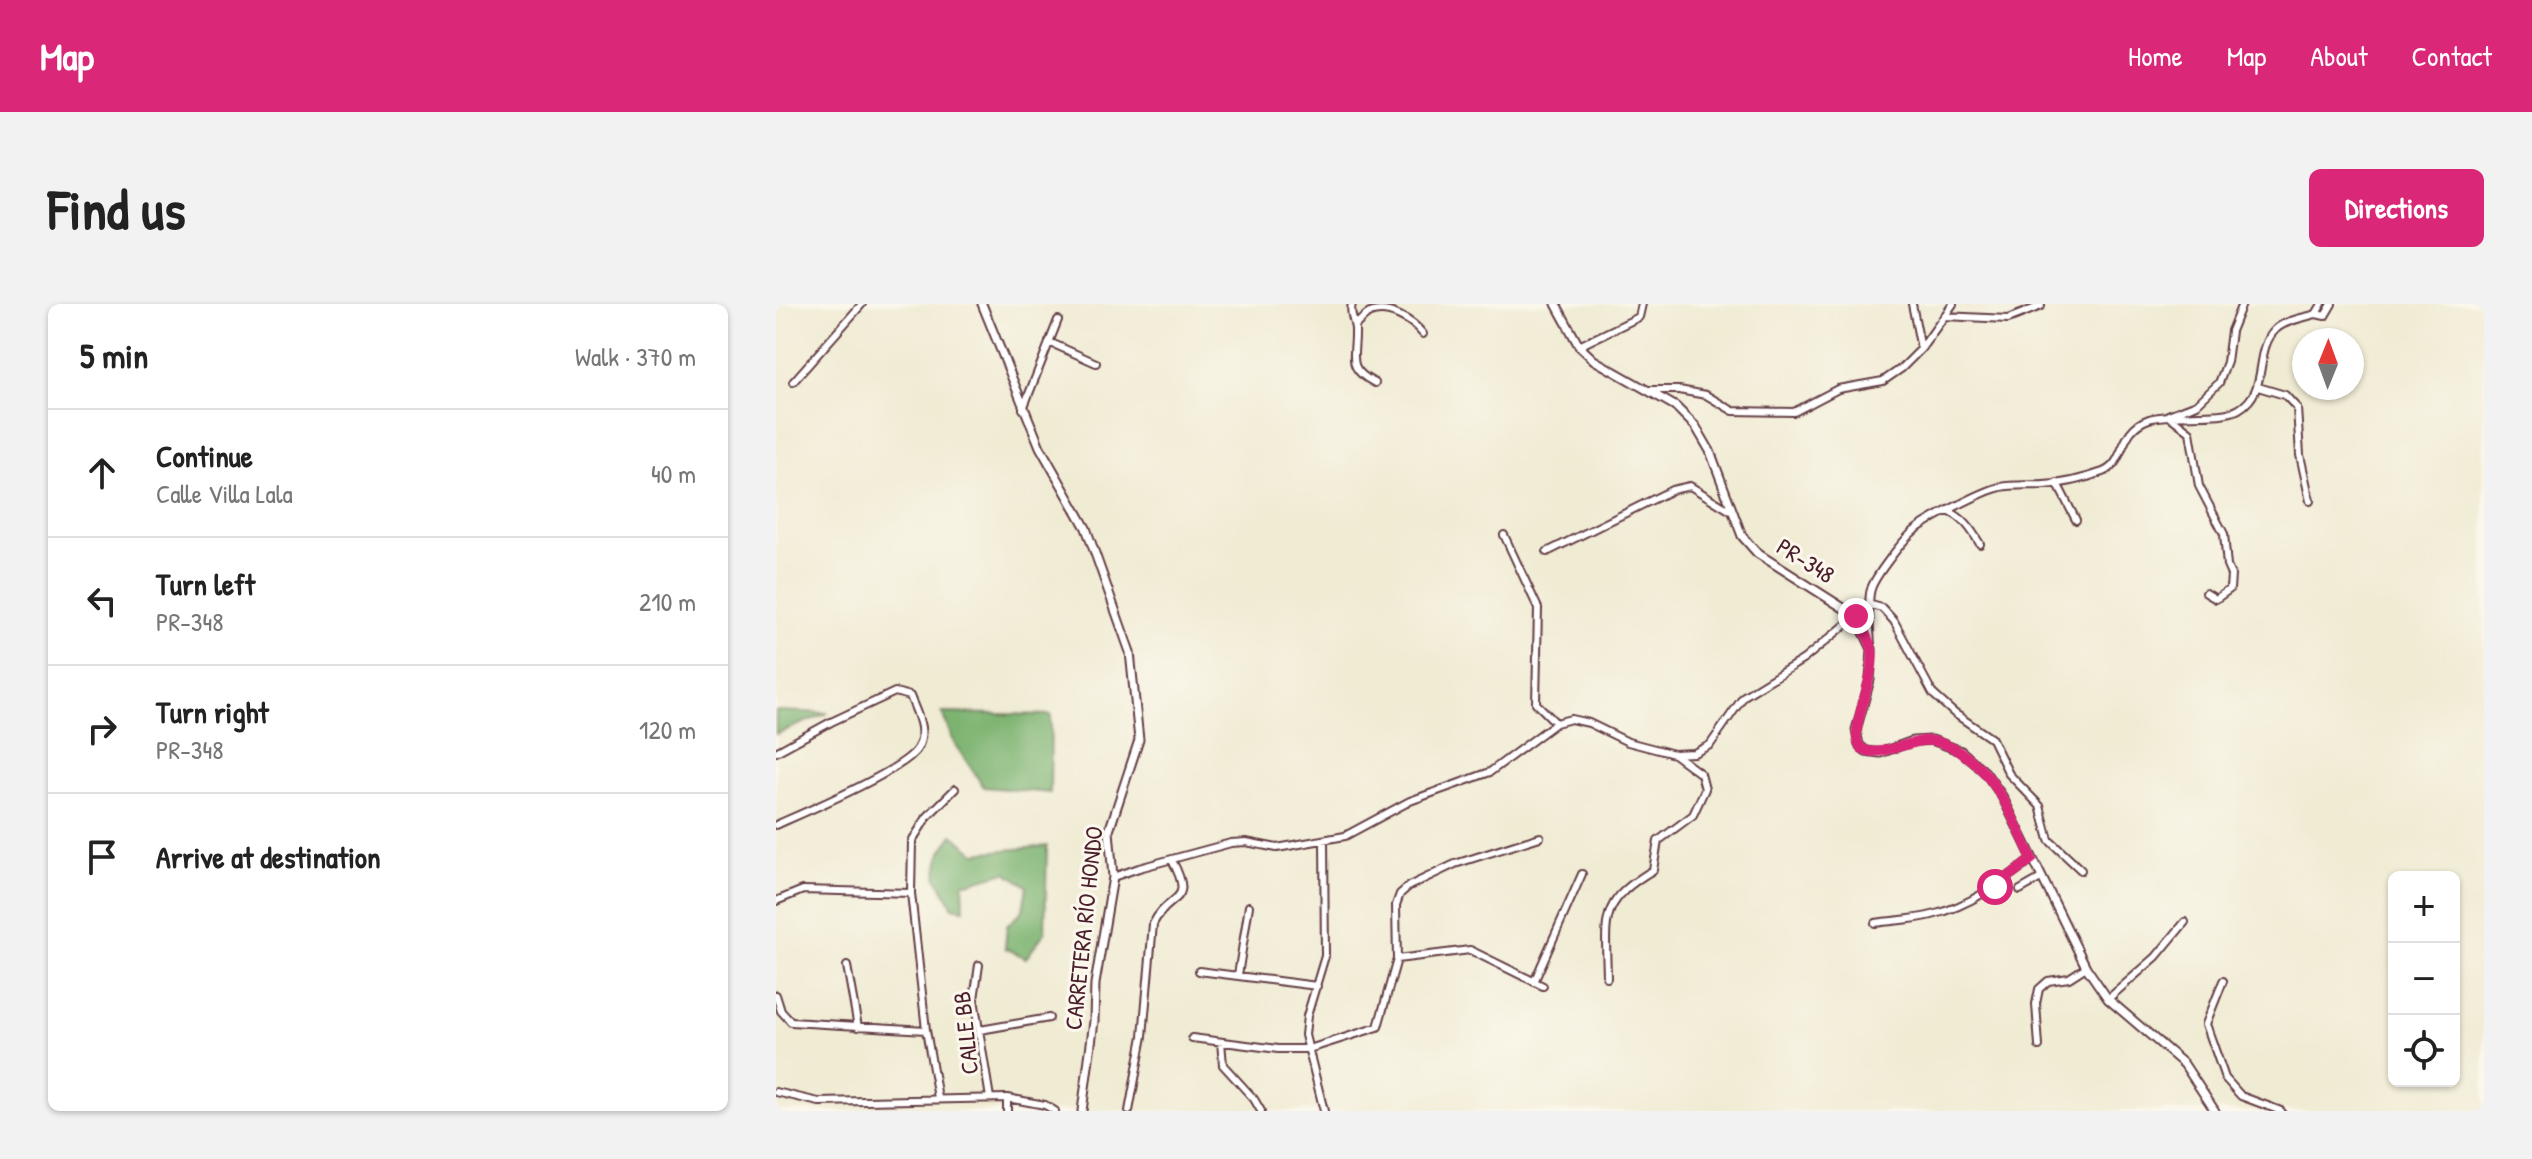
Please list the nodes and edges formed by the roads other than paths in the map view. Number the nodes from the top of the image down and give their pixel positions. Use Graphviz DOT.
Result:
graph roads {
  1 [pos="862,304"];
  2 [pos="982,304"];
  3 [pos="1352,304"];
  4 [pos="1556,304"];
  5 [pos="1642,304"];
  6 [pos="1912,304"];
  7 [pos="1953,304"];
  8 [pos="2242,304"];
  9 [pos="2322,304"];
  10 [pos="2332,304"];
  11 [pos="2036,307"];
  12 [pos="2316,314"];
  13 [pos="1944,316"];
  14 [pos="1058,320"];
  15 [pos="1355,326"];
  16 [pos="1423,334"];
  17 [pos="1049,342"];
  18 [pos="1579,346"];
  19 [pos="1921,349"];
  20 [pos="1096,363"];
  21 [pos="793,382"];
  22 [pos="1375,383"];
  23 [pos="2258,387"];
  24 [pos="1648,390"];
  25 [pos="1023,409"];
  26 [pos="2168,415"];
  27 [pos="2057,483"];
  28 [pos="2310,501"];
  29 [pos="1731,511"];
  30 [pos="1948,511"];
  31 [pos="2076,520"];
  32 [pos="1504,535"];
  33 [pos="1980,544"];
  34 [pos="1547,552"];
  35 [pos="2206,593"];
  36 [pos="1871,605"];
  37 [pos="1856,616"];
  38 [pos="1872,649"];
  39 [pos="1556,723"];
  40 [pos="776,752"];
  41 [pos="1674,754"];
  42 [pos="955,789"];
  43 [pos="776,825"];
  44 [pos="1540,837"];
  45 [pos="1324,840"];
  46 [pos="2032,859"];
  47 [pos="1172,860"];
  48 [pos="2081,870"];
  49 [pos="1582,874"];
  50 [pos="1113,877"];
  51 [pos="2041,878"];
  52 [pos="2020,890"];
  53 [pos="911,893"];
  54 [pos="776,901"];
  55 [pos="1249,906"];
  56 [pos="2185,922"];
  57 [pos="1875,923"];
  58 [pos="1397,959"];
  59 [pos="979,965"];
  60 [pos="847,966"];
  61 [pos="2086,967"];
  62 [pos="1199,971"];
  63 [pos="1238,975"];
  64 [pos="1607,978"];
  65 [pos="2223,981"];
  66 [pos="1534,982"];
  67 [pos="1317,986"];
  68 [pos="1543,986"];
  69 [pos="776,995"];
  70 [pos="2108,999"];
  71 [pos="1049,1018"];
  72 [pos="858,1027"];
  73 [pos="926,1030"];
  74 [pos="980,1030"];
  75 [pos="1192,1038"];
  76 [pos="1221,1042"];
  77 [pos="2039,1046"];
  78 [pos="1309,1049"];
  79 [pos="777,1095"];
  80 [pos="938,1098"];
  81 [pos="990,1098"];
  82 [pos="1007,1098"];
  83 [pos="1007,1111"];
  84 [pos="1055,1111"];
  85 [pos="1082,1111"];
  86 [pos="1129,1111"];
  87 [pos="1261,1111"];
  88 [pos="1324,1111"];
  89 [pos="2215,1111"];
  90 [pos="2281,1111"];
  1 -- 21 [label="street"];
  2 -- 25 [label="street, CARRETERA RÍO HONDO"];
  3 -- 15 [label="street"];
  4 -- 18 [label="street, PR-348 / PR-348"];
  5 -- 18 [label="street"];
  6 -- 19 [label="street"];
  7 -- 13 [label="street"];
  8 -- 26 [label="street"];
  9 -- 12 [label="street"];
  10 -- 12 [label="street"];
  11 -- 13 [label="street"];
  12 -- 23 [label="street"];
  13 -- 19 [label="street"];
  14 -- 17 [label="street"];
  15 -- 16 [label="street"];
  15 -- 22 [label="street"];
  17 -- 20 [label="street"];
  17 -- 25 [label="street"];
  18 -- 24 [label="street, PR-348 / PR-348"];
  19 -- 24 [label="street"];
  23 -- 26 [label="street"];
  23 -- 28 [label="street"];
  24 -- 29 [label="street, PR-348 / PR-348"];
  25 -- 50 [label="street, CARRETERA RÍO HONDO"];
  26 -- 27 [label="street"];
  26 -- 35 [label="street"];
  27 -- 30 [label="street"];
  27 -- 31 [label="street"];
  29 -- 34 [label="street"];
  29 -- 37 [label="street, PR-348 / PR-348"];
  30 -- 33 [label="street"];
  30 -- 36 [label="street"];
  32 -- 39 [label="street"];
  36 -- 38 [label="street"];
  36 -- 48 [label="street"];
  37 -- 38 [label="street"];
  37 -- 41 [label="street"];
  38 -- 46 [label="street"];
  39 -- 41 [label="street"];
  39 -- 45 [label="street"];
  40 -- 43 [label="street"];
  41 -- 64 [label="street"];
  42 -- 53 [label="street"];
  44 -- 58 [label="street"];
  45 -- 47 [label="street"];
  45 -- 67 [label="street"];
  46 -- 51 [label="street"];
  46 -- 57 [label="street"];
  47 -- 50 [label="street"];
  47 -- 86 [label="street"];
  49 -- 66 [label="street"];
  50 -- 85 [label="street, CARRETERA RÍO HONDO"];
  51 -- 52 [label="street"];
  51 -- 61 [label="street"];
  53 -- 54 [label="street"];
  53 -- 73 [label="street"];
  55 -- 63 [label="street"];
  56 -- 70 [label="street"];
  58 -- 66 [label="street"];
  58 -- 78 [label="street"];
  59 -- 74 [label="street, CALLE BB"];
  60 -- 72 [label="street"];
  61 -- 70 [label="street"];
  61 -- 77 [label="street"];
  62 -- 63 [label="street"];
  63 -- 67 [label="street"];
  65 -- 90 [label="street"];
  66 -- 68 [label="street"];
  67 -- 78 [label="street"];
  69 -- 72 [label="street"];
  70 -- 89 [label="street"];
  71 -- 74 [label="street"];
  72 -- 73 [label="street"];
  73 -- 80 [label="street"];
  74 -- 81 [label="street, CALLE BB"];
  75 -- 76 [label="street"];
  76 -- 78 [label="street"];
  76 -- 87 [label="street"];
  78 -- 88 [label="street"];
  79 -- 80 [label="street"];
  80 -- 81 [label="street"];
  81 -- 82 [label="street"];
  82 -- 83 [label="street"];
  82 -- 84 [label="street"];
}
